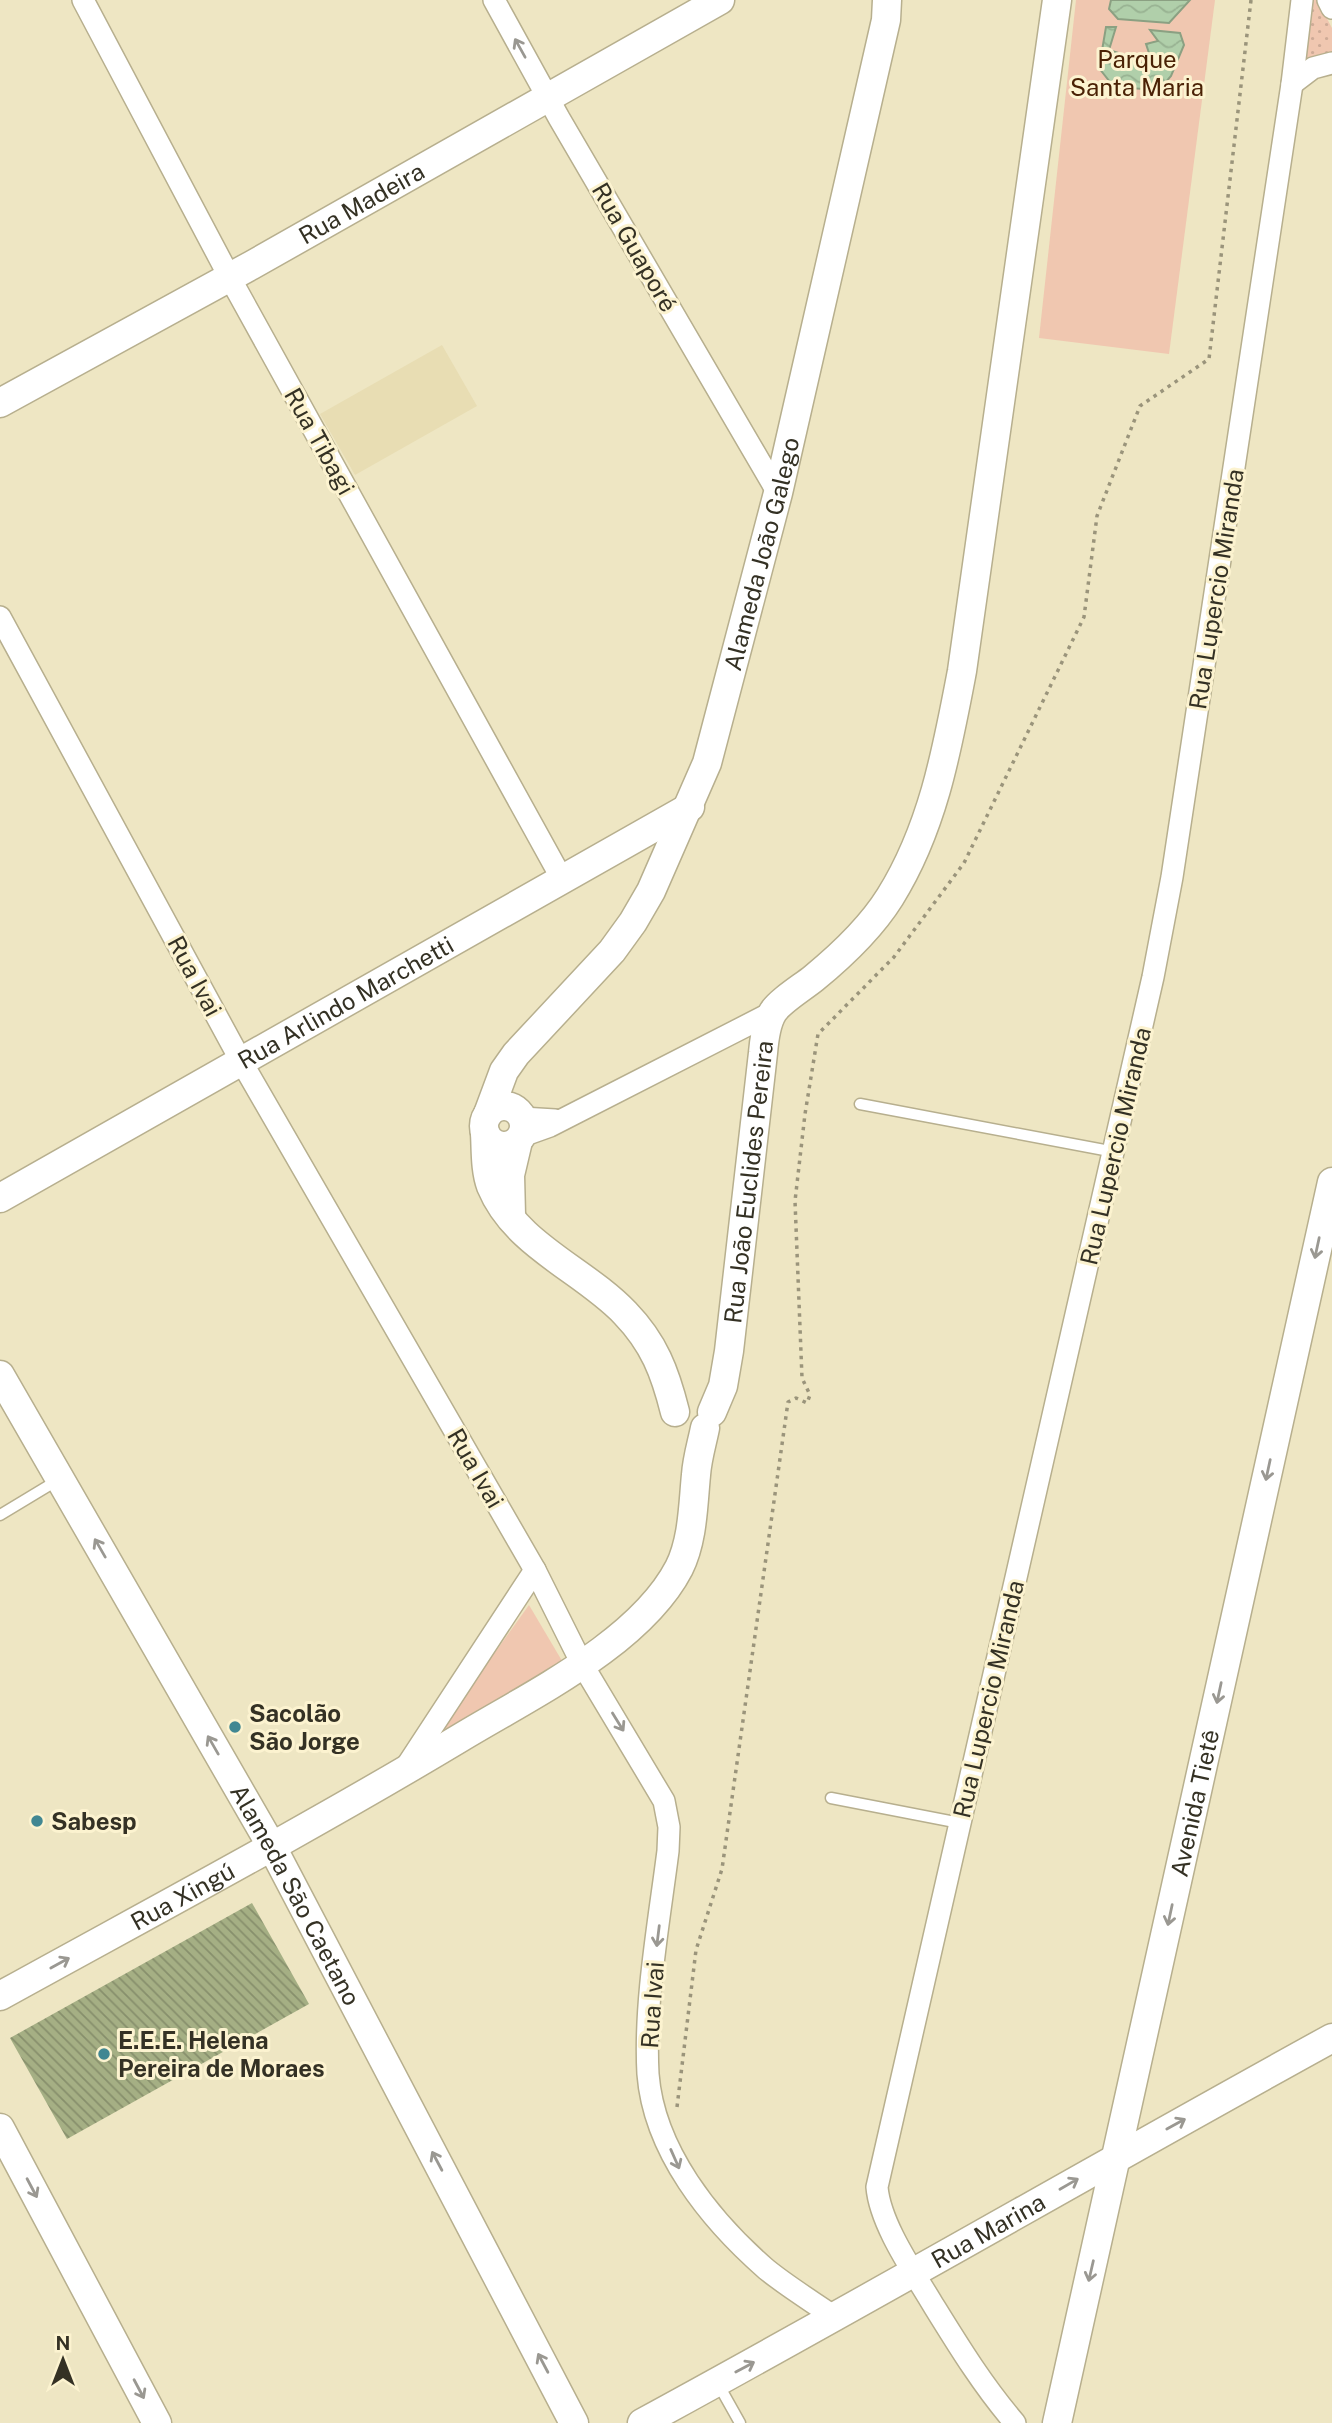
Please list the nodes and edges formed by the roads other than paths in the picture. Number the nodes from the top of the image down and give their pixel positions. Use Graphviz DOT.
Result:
graph roads {
  1 [pos="494,0"];
  2 [pos="720,0"];
  3 [pos="887,0"];
  4 [pos="1057,0"];
  5 [pos="1302,0"];
  6 [pos="1328,0"];
  7 [pos="87,1"];
  8 [pos="1332,8"];
  9 [pos="1332,63"];
  10 [pos="1292,84"];
  11 [pos="547,97"];
  12 [pos="230,278"];
  13 [pos="0,403"];
  14 [pos="778,493"];
  15 [pos="0,617"];
  16 [pos="690,807"];
  17 [pos="562,878"];
  18 [pos="773,1012"];
  19 [pos="516,1054"];
  20 [pos="241,1061"];
  21 [pos="860,1104"];
  22 [pos="487,1123"];
  23 [pos="520,1127"];
  24 [pos="1115,1152"];
  25 [pos="1332,1182"];
  26 [pos="0,1198"];
  27 [pos="511,1218"];
  28 [pos="0,1375"];
  29 [pos="694,1412"];
  30 [pos="60,1479"];
  31 [pos="0,1515"];
  32 [pos="535,1570"];
  33 [pos="582,1664"];
  34 [pos="402,1773"];
  35 [pos="831,1798"];
  36 [pos="960,1823"];
  37 [pos="272,1847"];
  38 [pos="0,1996"];
  39 [pos="1332,2038"];
  40 [pos="0,2128"];
  41 [pos="1116,2156"];
  42 [pos="913,2274"];
  43 [pos="836,2318"];
  44 [pos="717,2382"];
  45 [pos="157,2423"];
  46 [pos="574,2423"];
  47 [pos="642,2423"];
  48 [pos="740,2423"];
  49 [pos="1016,2423"];
  50 [pos="1057,2423"];
  11 -- 1 [label="street, Rua Guaporé, one-way"];
  2 -- 11 [label="street, Rua Madeira"];
  3 -- 14 [label="street, Alameda João Galego"];
  4 -- 18 [label="street"];
  5 -- 10 [label="street, Rua Lupercio Miranda"];
  6 -- 8 [label="street"];
  7 -- 12 [label="street, Rua Tibagi"];
  9 -- 10 [label="street"];
  10 -- 24 [label="street, Rua Lupercio Miranda"];
  11 -- 12 [label="street, Rua Madeira"];
  11 -- 14 [label="street, Rua Guaporé"];
  12 -- 13 [label="street, Rua Madeira"];
  12 -- 17 [label="street, Rua Tibagi"];
  14 -- 16 [label="street, Alameda João Galego"];
  15 -- 20 [label="street, Rua Ivai"];
  16 -- 17 [label="street, Rua Arlindo Marchetti"];
  16 -- 19 [label="street, Alameda João Galego"];
  17 -- 20 [label="street, Rua Arlindo Marchetti"];
  18 -- 23 [label="street"];
  18 -- 29 [label="street, Rua João Euclides Pereira"];
  19 -- 22 [label="street, Alameda João Galego"];
  19 -- 23 [label="street"];
  20 -- 26 [label="street, Rua Arlindo Marchetti"];
  20 -- 32 [label="street, Rua Ivai"];
  21 -- 24 [label="lane"];
  22 -- 23 [label="street"];
  22 -- 27 [label="street, Alameda João Galego"];
  23 -- 27 [label="street"];
  24 -- 36 [label="street, Rua Lupercio Miranda"];
  25 -- 41 [label="street, Avenida Tietê, one-way"];
  27 -- 29 [label="street, Alameda João Galego"];
  28 -- 30 [label="street, Alameda São Caetano"];
  29 -- 33 [label="street"];
  30 -- 31 [label="lane"];
  37 -- 30 [label="street, Alameda São Caetano, one-way"];
  32 -- 33 [label="street, Rua Ivai"];
  32 -- 34 [label="street, Rua Xingú"];
  33 -- 34 [label="street, Rua Xingú"];
  33 -- 43 [label="street, Rua Ivai, one-way"];
  34 -- 37 [label="street, Rua Xingú"];
  35 -- 36 [label="lane"];
  36 -- 42 [label="street, Rua Lupercio Miranda"];
  38 -- 37 [label="street, Rua Xingú, one-way"];
  46 -- 37 [label="street, Alameda São Caetano, one-way"];
  41 -- 39 [label="street, Rua Marina, one-way"];
  40 -- 45 [label="street, one-way"];
  42 -- 41 [label="street, Rua Marina, one-way"];
  41 -- 50 [label="street, Avenida Tietê, one-way"];
  42 -- 43 [label="street, Rua Marina"];
  42 -- 49 [label="street, Rua Lupercio Miranda"];
  44 -- 43 [label="street, Rua Marina, one-way"];
  44 -- 47 [label="street, Rua Marina"];
  44 -- 48 [label="lane"];
}
